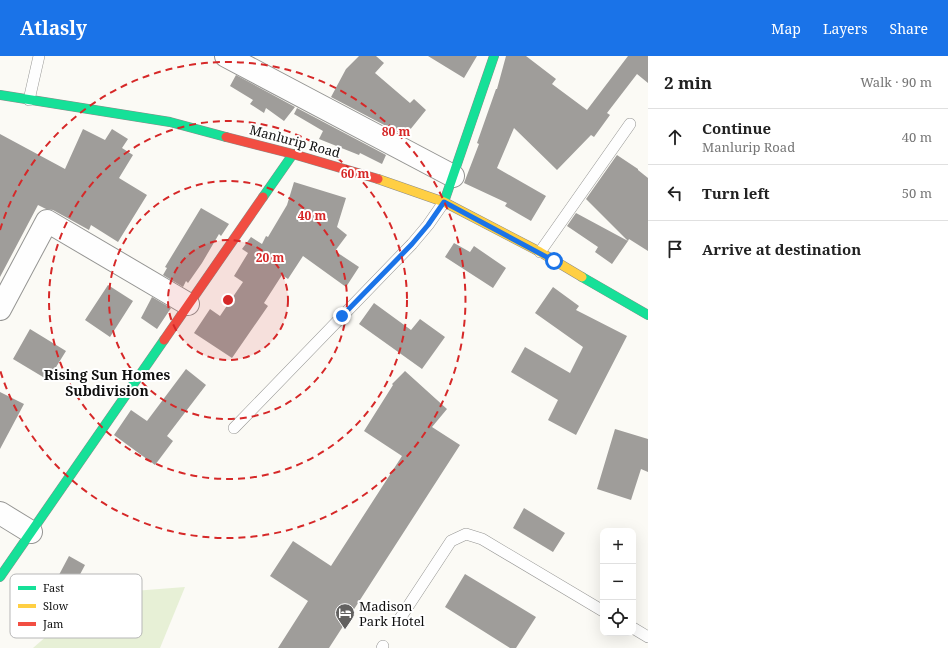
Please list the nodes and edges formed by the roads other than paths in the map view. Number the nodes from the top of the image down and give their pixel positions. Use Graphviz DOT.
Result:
graph roads {
  1 [pos="38,56"];
  2 [pos="226,56"];
  3 [pos="494,56"];
  4 [pos="0,95"];
  5 [pos="28,100"];
  6 [pos="630,124"];
  7 [pos="293,154"];
  8 [pos="453,176"];
  9 [pos="444,202"];
  10 [pos="540,252"];
  11 [pos="188,304"];
  12 [pos="0,309"];
  13 [pos="648,315"];
  14 [pos="234,428"];
  15 [pos="0,513"];
  16 [pos="31,532"];
  17 [pos="0,577"];
  18 [pos="600,609"];
  19 [pos="399,620"];
  20 [pos="636,630"];
  21 [pos="648,637"];
  1 -- 5 [label="lane"];
  2 -- 8 [label="street"];
  3 -- 8 [label="main road"];
  4 -- 5 [label="main road, Manlurip Road"];
  5 -- 7 [label="main road, Manlurip Road"];
  6 -- 10 [label="lane"];
  7 -- 9 [label="main road, Manlurip Road"];
  7 -- 11 [label="main road"];
  8 -- 9 [label="main road"];
  9 -- 10 [label="main road, Manlurip Road"];
  9 -- 14 [label="lane"];
  10 -- 13 [label="main road, Manlurip Road"];
  11 -- 12 [label="street"];
  11 -- 16 [label="main road"];
  15 -- 16 [label="street"];
  16 -- 17 [label="main road"];
  18 -- 19 [label="lane"];
  20 -- 21 [label="lane"];
}
